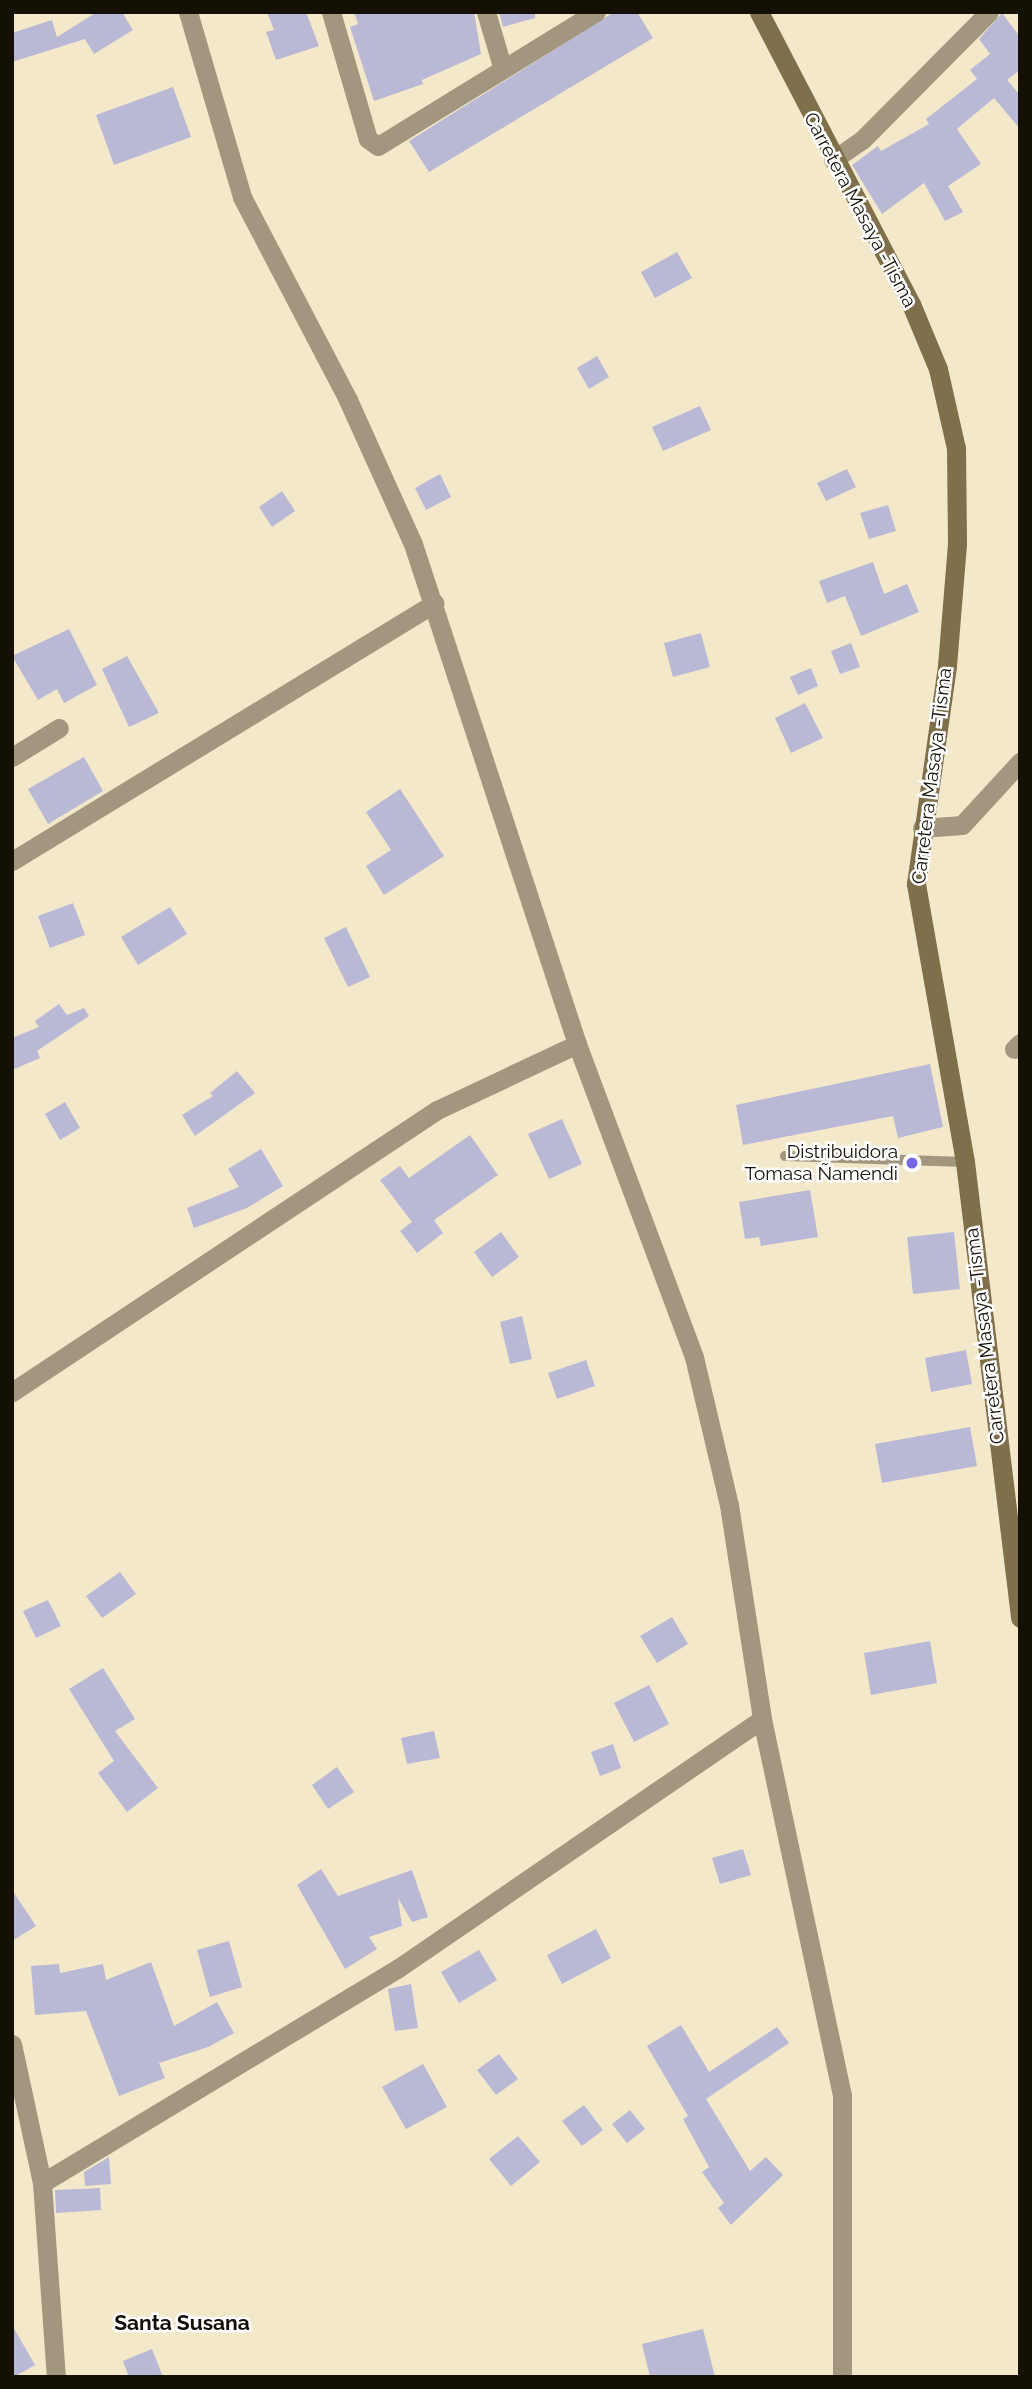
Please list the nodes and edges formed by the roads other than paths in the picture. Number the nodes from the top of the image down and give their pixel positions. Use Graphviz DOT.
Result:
graph roads {
  1 [pos="188,12"];
  2 [pos="331,12"];
  3 [pos="486,12"];
  4 [pos="596,12"];
  5 [pos="760,12"];
  6 [pos="989,12"];
  7 [pos="502,66"];
  8 [pos="833,160"];
  9 [pos="434,603"];
  10 [pos="59,728"];
  11 [pos="12,757"];
  12 [pos="1020,762"];
  13 [pos="922,828"];
  14 [pos="12,861"];
  15 [pos="577,1044"];
  16 [pos="785,1156"];
  17 [pos="965,1162"];
  18 [pos="12,1392"];
  19 [pos="1017,1590"];
  20 [pos="1020,1618"];
  21 [pos="762,1718"];
  22 [pos="12,2044"];
  23 [pos="42,2183"];
  24 [pos="56,2377"];
  25 [pos="842,2377"];
  1 -- 9 [label="street"];
  2 -- 7 [label="street"];
  3 -- 7 [label="street"];
  4 -- 7 [label="street"];
  5 -- 8 [label="main road, Carretera Masaya -Tisma"];
  6 -- 8 [label="street"];
  8 -- 13 [label="main road, Carretera Masaya -Tisma"];
  9 -- 14 [label="street"];
  9 -- 15 [label="street"];
  10 -- 11 [label="street"];
  12 -- 13 [label="street"];
  13 -- 17 [label="main road, Carretera Masaya -Tisma"];
  15 -- 18 [label="street"];
  15 -- 21 [label="street"];
  16 -- 17 [label="lane"];
  17 -- 19 [label="main road, Carretera Masaya -Tisma"];
  19 -- 20 [label="main road, Carretera Masaya -Tisma"];
  21 -- 23 [label="street"];
  21 -- 25 [label="street"];
  22 -- 23 [label="street"];
  23 -- 24 [label="street"];
}
